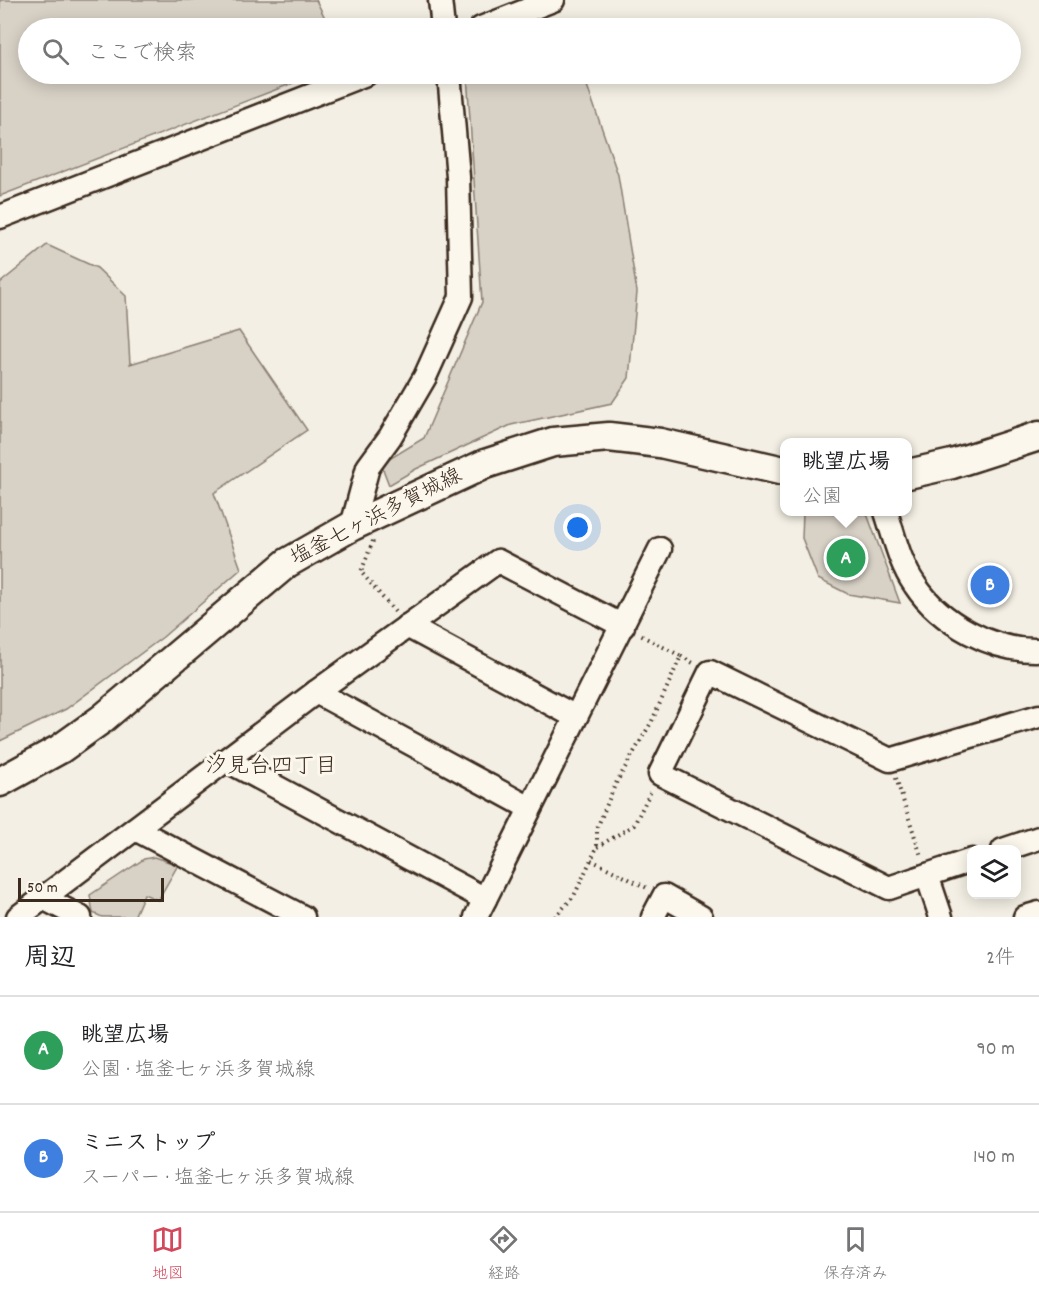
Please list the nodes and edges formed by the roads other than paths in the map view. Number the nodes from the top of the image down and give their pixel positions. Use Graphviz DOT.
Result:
graph roads {
  1 [pos="440,0"];
  2 [pos="553,0"];
  3 [pos="442,18"];
  4 [pos="507,18"];
  5 [pos="340,84"];
  6 [pos="449,84"];
  7 [pos="0,216"];
  8 [pos="1039,436"];
  9 [pos="780,470"];
  10 [pos="912,473"];
  11 [pos="887,516"];
  12 [pos="352,526"];
  13 [pos="660,549"];
  14 [pos="407,626"];
  15 [pos="623,626"];
  16 [pos="1039,650"];
  17 [pos="316,692"];
  18 [pos="574,716"];
  19 [pos="1039,716"];
  20 [pos="226,760"];
  21 [pos="3,776"];
  22 [pos="528,807"];
  23 [pos="135,829"];
  24 [pos="1039,838"];
  25 [pos="1016,845"];
  26 [pos="967,862"];
  27 [pos="927,875"];
  28 [pos="43,898"];
  29 [pos="480,908"];
  30 [pos="1039,913"];
  31 [pos="18,917"];
  32 [pos="80,917"];
  33 [pos="303,917"];
  34 [pos="653,917"];
  35 [pos="701,917"];
  36 [pos="941,917"];
  37 [pos="1025,917"];
  1 -- 3 [label="street"];
  2 -- 4 [label="street"];
  5 -- 7 [label="street"];
  6 -- 12 [label="street"];
  8 -- 10 [label="main road"];
  9 -- 12 [label="main road, 塩釜七ヶ浜多賀城線"];
  11 -- 16 [label="street"];
  12 -- 21 [label="main road, 塩釜七ヶ浜多賀城線"];
  13 -- 15 [label="street"];
  14 -- 15 [label="street"];
  14 -- 17 [label="street"];
  14 -- 18 [label="street"];
  15 -- 18 [label="street"];
  17 -- 20 [label="street"];
  17 -- 22 [label="street"];
  18 -- 22 [label="street"];
  19 -- 27 [label="street"];
  20 -- 23 [label="street"];
  20 -- 29 [label="street"];
  22 -- 29 [label="street"];
  23 -- 28 [label="street"];
  23 -- 33 [label="street"];
  24 -- 25 [label="street"];
  26 -- 27 [label="street"];
  27 -- 36 [label="street"];
  28 -- 31 [label="street"];
  28 -- 32 [label="street"];
  30 -- 37 [label="street"];
  34 -- 35 [label="street"];
}
